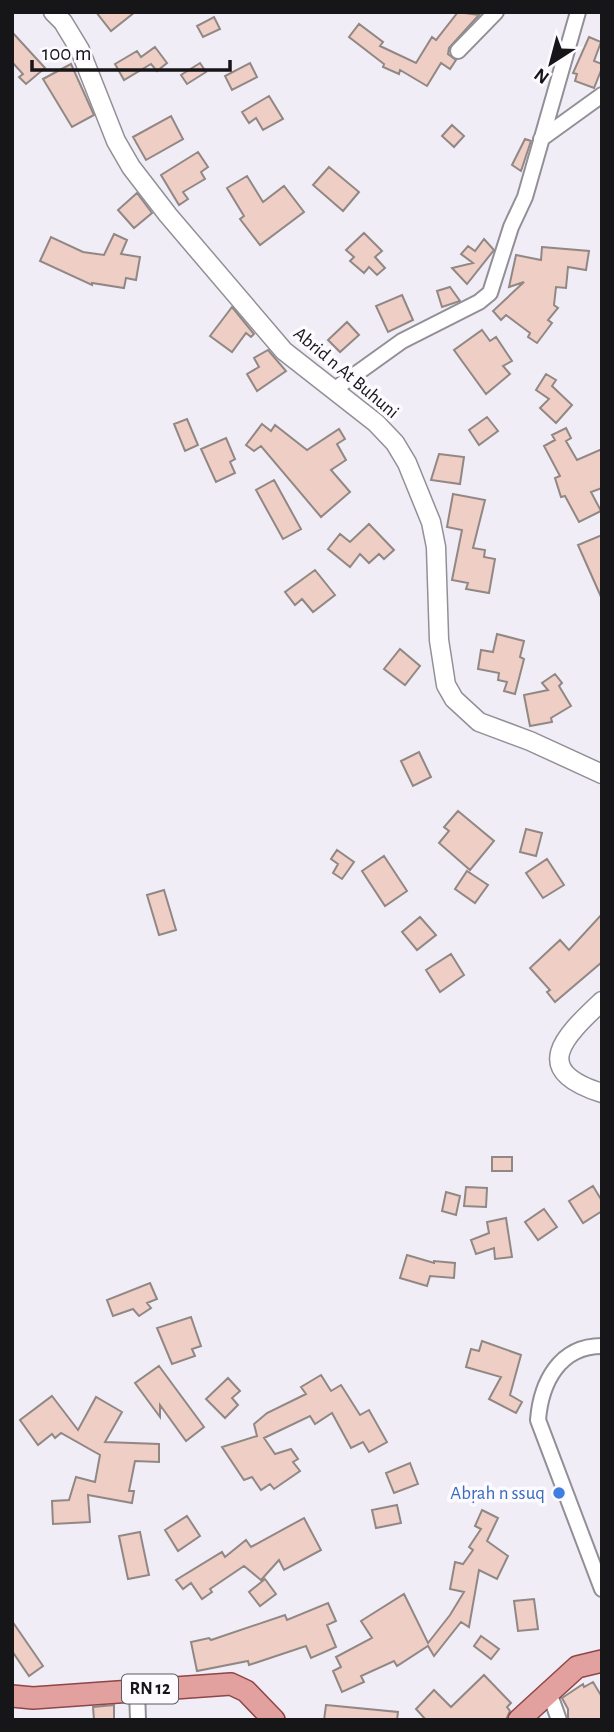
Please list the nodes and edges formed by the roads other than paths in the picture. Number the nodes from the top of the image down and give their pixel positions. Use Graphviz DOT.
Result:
graph roads {
  1 [pos="53,12"];
  2 [pos="496,12"];
  3 [pos="578,12"];
  4 [pos="458,51"];
  5 [pos="602,95"];
  6 [pos="541,139"];
  7 [pos="335,390"];
  8 [pos="602,774"];
  9 [pos="602,1001"];
  10 [pos="602,1093"];
  11 [pos="602,1346"];
  12 [pos="602,1589"];
  13 [pos="602,1661"];
  14 [pos="136,1689"];
  15 [pos="549,1692"];
  16 [pos="12,1696"];
  17 [pos="138,1720"];
  18 [pos="274,1720"];
  19 [pos="519,1720"];
  20 [pos="559,1720"];
  1 -- 7 [label="street, Abrid n At Buhuni"];
  2 -- 4 [label="street"];
  3 -- 6 [label="street"];
  5 -- 6 [label="street"];
  6 -- 7 [label="street"];
  7 -- 8 [label="street, Abrid n At Buhuni"];
  9 -- 10 [label="street"];
  11 -- 12 [label="street"];
  13 -- 15 [label="main road"];
  14 -- 16 [label="main road, RN 12"];
  14 -- 17 [label="street"];
  14 -- 18 [label="main road, RN 12"];
  15 -- 19 [label="main road"];
  15 -- 20 [label="street"];
}
